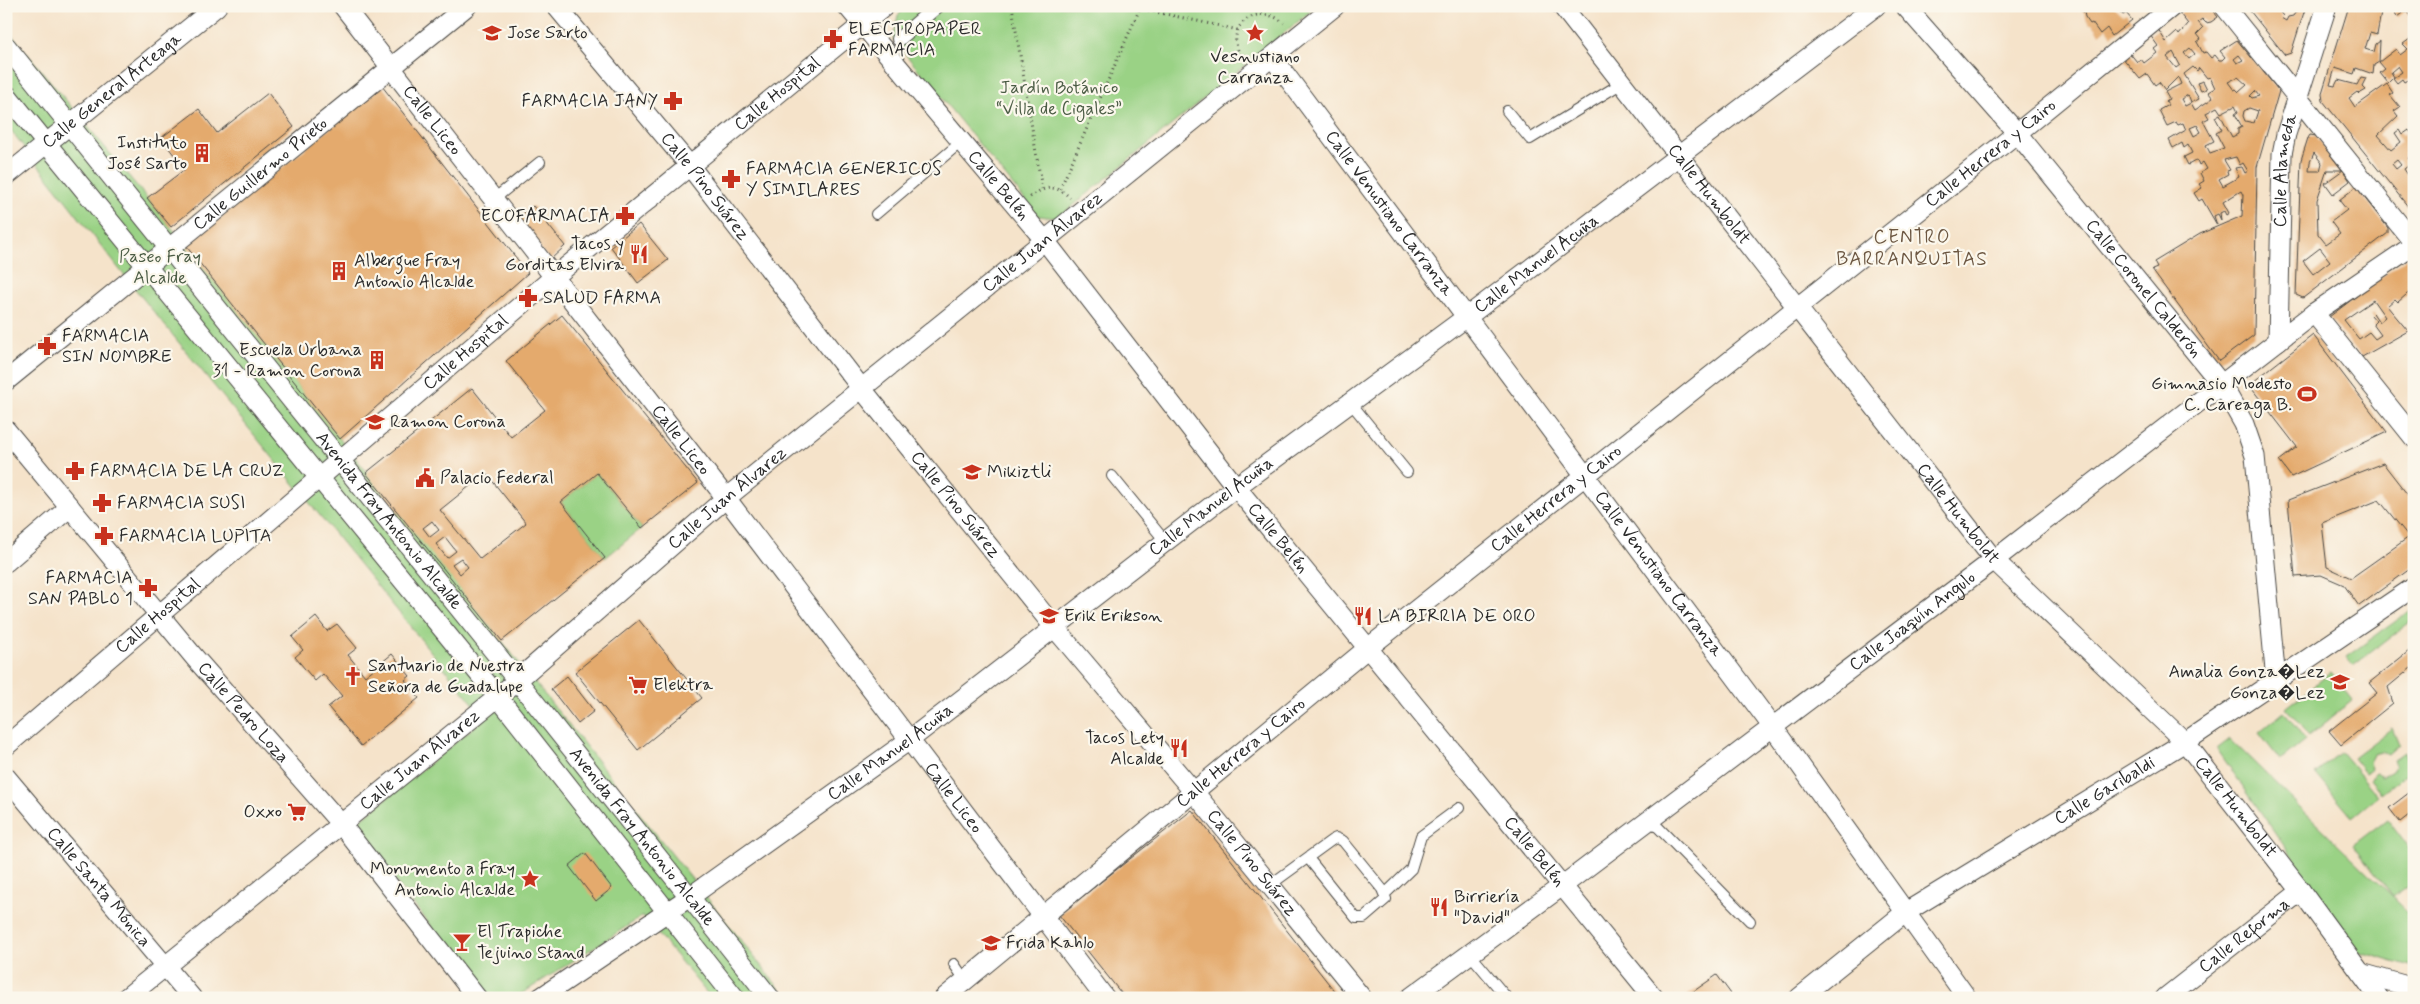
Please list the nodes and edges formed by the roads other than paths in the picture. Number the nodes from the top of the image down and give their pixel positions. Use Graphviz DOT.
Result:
graph roads {
  1 [pos="217,6"];
  2 [pos="343,6"];
  3 [pos="468,6"];
  4 [pos="556,6"];
  5 [pos="847,6"];
  6 [pos="885,6"];
  7 [pos="938,6"];
  8 [pos="1335,6"];
  9 [pos="1562,6"];
  10 [pos="1876,6"];
  11 [pos="1905,6"];
  12 [pos="2173,6"];
  13 [pos="2224,6"];
  14 [pos="2327,6"];
  15 [pos="863,25"];
  16 [pos="899,39"];
  17 [pos="6,46"];
  18 [pos="1273,58"];
  19 [pos="392,68"];
  20 [pos="1622,83"];
  21 [pos="6,94"];
  22 [pos="2299,98"];
  23 [pos="1507,111"];
  24 [pos="70,124"];
  25 [pos="2017,133"];
  26 [pos="961,142"];
  27 [pos="46,143"];
  28 [pos="1678,156"];
  29 [pos="540,162"];
  30 [pos="689,165"];
  31 [pos="6,176"];
  32 [pos="494,199"];
  33 [pos="876,214"];
  34 [pos="1046,242"];
  35 [pos="2414,244"];
  36 [pos="169,249"];
  37 [pos="147,266"];
  38 [pos="554,277"];
  39 [pos="1796,308"];
  40 [pos="2314,313"];
  41 [pos="1468,316"];
  42 [pos="2278,341"];
  43 [pos="6,382"];
  44 [pos="2222,385"];
  45 [pos="862,389"];
  46 [pos="1350,402"];
  47 [pos="6,430"];
  48 [pos="2414,438"];
  49 [pos="339,461"];
  50 [pos="1407,472"];
  51 [pos="1112,476"];
  52 [pos="1584,476"];
  53 [pos="319,477"];
  54 [pos="1236,487"];
  55 [pos="726,498"];
  56 [pos="70,507"];
  57 [pos="1165,541"];
  58 [pos="1994,560"];
  59 [pos="6,562"];
  60 [pos="2414,587"];
  61 [pos="159,615"];
  62 [pos="1054,627"];
  63 [pos="1368,648"];
  64 [pos="517,680"];
  65 [pos="2276,681"];
  66 [pos="498,697"];
  67 [pos="1772,726"];
  68 [pos="908,741"];
  69 [pos="2185,742"];
  70 [pos="6,746"];
  71 [pos="6,777"];
  72 [pos="1194,792"];
  73 [pos="1459,808"];
  74 [pos="1650,819"];
  75 [pos="341,824"];
  76 [pos="1308,858"];
  77 [pos="1270,885"];
  78 [pos="1562,886"];
  79 [pos="2301,892"];
  80 [pos="1385,894"];
  81 [pos="691,896"];
  82 [pos="1906,912"];
  83 [pos="666,913"];
  84 [pos="1043,916"];
  85 [pos="1750,921"];
  86 [pos="1470,954"];
  87 [pos="954,964"];
  88 [pos="165,966"];
  89 [pos="2361,974"];
  90 [pos="965,980"];
  91 [pos="2414,988"];
  92 [pos="126,998"];
  93 [pos="192,998"];
  94 [pos="477,998"];
  95 [pos="540,998"];
  96 [pos="735,998"];
  97 [pos="770,998"];
  98 [pos="944,998"];
  99 [pos="1105,998"];
  100 [pos="1362,998"];
  101 [pos="1410,998"];
  102 [pos="1507,998"];
  103 [pos="1654,998"];
  104 [pos="1799,998"];
  105 [pos="1968,998"];
  106 [pos="2165,998"];
  107 [pos="2379,998"];
  1 -- 24 [label="street, Calle General Arteaga"];
  2 -- 19 [label="street, Calle Liceo"];
  3 -- 19 [label="street, Calle Guillermo Prieto"];
  4 -- 30 [label="street, Calle Pino Suárez"];
  5 -- 15 [label="street, Calle Belén"];
  6 -- 15 [label="street, Calle Hospital"];
  7 -- 16 [label="street"];
  8 -- 18 [label="street, Calle Juan Álvarez"];
  9 -- 20 [label="street, Calle Humboldt"];
  10 -- 28 [label="street, Calle Manuel Acuña"];
  11 -- 25 [label="street, Calle Coronel Calderón"];
  12 -- 25 [label="street, Calle Herrera y Cairo"];
  13 -- 22 [label="street"];
  14 -- 22 [label="street, Calle Alameda"];
  15 -- 26 [label="street, Calle Belén"];
  15 -- 30 [label="street, Calle Hospital"];
  17 -- 24 [label="street, Avenida Fray Antonio Alcalde"];
  18 -- 34 [label="street, Calle Juan Álvarez"];
  18 -- 41 [label="street, Calle Venustiano Carranza"];
  19 -- 32 [label="street, Calle Liceo"];
  19 -- 36 [label="street, Calle Guillermo Prieto"];
  20 -- 23 [label="lane"];
  20 -- 28 [label="street, Calle Humboldt"];
  21 -- 27 [label="street, Avenida Fray Antonio Alcalde"];
  22 -- 35 [label="street"];
  22 -- 42 [label="street, Calle Alameda"];
  24 -- 27 [label="street, Calle General Arteaga"];
  24 -- 36 [label="street, Avenida Fray Antonio Alcalde"];
  25 -- 39 [label="street, Calle Herrera y Cairo"];
  25 -- 44 [label="street, Calle Coronel Calderón"];
  26 -- 33 [label="lane"];
  26 -- 34 [label="street, Calle Belén"];
  27 -- 31 [label="street, Calle General Arteaga"];
  27 -- 37 [label="street, Avenida Fray Antonio Alcalde"];
  28 -- 39 [label="street, Calle Humboldt"];
  28 -- 41 [label="street, Calle Manuel Acuña"];
  29 -- 32 [label="lane"];
  30 -- 38 [label="street, Calle Hospital"];
  30 -- 45 [label="street, Calle Pino Suárez"];
  32 -- 38 [label="street, Calle Liceo"];
  34 -- 45 [label="street, Calle Juan Álvarez"];
  34 -- 54 [label="street, Calle Belén"];
  35 -- 40 [label="street, Calle Joaquín Angulo"];
  36 -- 37 [label="street, Calle Guillermo Prieto"];
  36 -- 49 [label="street, Avenida Fray Antonio Alcalde"];
  37 -- 43 [label="street, Calle Guillermo Prieto"];
  37 -- 53 [label="street, Avenida Fray Antonio Alcalde"];
  38 -- 49 [label="street, Calle Hospital"];
  38 -- 55 [label="street, Calle Liceo"];
  39 -- 52 [label="street, Calle Herrera y Cairo"];
  39 -- 58 [label="street, Calle Humboldt"];
  40 -- 42 [label="street, Calle Joaquín Angulo"];
  40 -- 48 [label="street"];
  41 -- 46 [label="street, Calle Manuel Acuña"];
  41 -- 52 [label="street, Calle Venustiano Carranza"];
  42 -- 44 [label="street, Calle Joaquín Angulo"];
  44 -- 58 [label="street, Calle Joaquín Angulo"];
  44 -- 65 [label="street, Calle Coronel Calderón"];
  45 -- 55 [label="street, Calle Juan Álvarez"];
  45 -- 62 [label="street, Calle Pino Suárez"];
  46 -- 50 [label="lane"];
  46 -- 54 [label="street, Calle Manuel Acuña"];
  47 -- 56 [label="street, Calle Pedro Loza"];
  49 -- 53 [label="street, Calle Hospital"];
  49 -- 64 [label="street, Avenida Fray Antonio Alcalde"];
  51 -- 57 [label="lane"];
  52 -- 63 [label="street, Calle Herrera y Cairo"];
  52 -- 67 [label="street, Calle Venustiano Carranza"];
  53 -- 61 [label="street, Calle Hospital"];
  53 -- 66 [label="street, Avenida Fray Antonio Alcalde"];
  54 -- 57 [label="street, Calle Manuel Acuña"];
  54 -- 63 [label="street, Calle Belén"];
  55 -- 64 [label="street, Calle Juan Álvarez"];
  55 -- 68 [label="street, Calle Liceo"];
  56 -- 59 [label="street"];
  56 -- 61 [label="street, Calle Pedro Loza"];
  57 -- 62 [label="street, Calle Manuel Acuña"];
  58 -- 67 [label="street, Calle Joaquín Angulo"];
  58 -- 69 [label="street, Calle Humboldt"];
  60 -- 65 [label="street, Calle Garibaldi"];
  61 -- 70 [label="street, Calle Hospital"];
  61 -- 75 [label="street, Calle Pedro Loza"];
  62 -- 68 [label="street, Calle Manuel Acuña"];
  62 -- 72 [label="street, Calle Pino Suárez"];
  63 -- 72 [label="street, Calle Herrera y Cairo"];
  63 -- 78 [label="street, Calle Belén"];
  64 -- 66 [label="street, Calle Juan Álvarez"];
  64 -- 81 [label="street, Avenida Fray Antonio Alcalde"];
  65 -- 69 [label="street, Calle Garibaldi"];
  66 -- 75 [label="street, Calle Juan Álvarez"];
  66 -- 83 [label="street, Avenida Fray Antonio Alcalde"];
  67 -- 74 [label="street, Calle Joaquín Angulo"];
  67 -- 82 [label="street, Calle Venustiano Carranza"];
  68 -- 81 [label="street, Calle Manuel Acuña"];
  68 -- 84 [label="street, Calle Liceo"];
  69 -- 79 [label="street, Calle Humboldt"];
  69 -- 82 [label="street, Calle Garibaldi"];
  71 -- 88 [label="street, Calle Santa Mónica"];
  72 -- 77 [label="street, Calle Pino Suárez"];
  72 -- 84 [label="street, Calle Herrera y Cairo"];
  73 -- 80 [label="lane"];
  74 -- 78 [label="street, Calle Joaquín Angulo"];
  74 -- 85 [label="lane"];
  75 -- 88 [label="street, Calle Juan Álvarez"];
  75 -- 94 [label="street, Calle Pedro Loza"];
  76 -- 77 [label="lane"];
  76 -- 80 [label="lane"];
  76 -- 80 [label="lane"];
  77 -- 100 [label="street, Calle Pino Suárez"];
  78 -- 86 [label="street, Calle Joaquín Angulo"];
  78 -- 103 [label="street, Calle Belén"];
  79 -- 89 [label="street, Calle Humboldt"];
  79 -- 106 [label="street, Calle Reforma"];
  81 -- 83 [label="street, Calle Manuel Acuña"];
  81 -- 97 [label="street, Avenida Fray Antonio Alcalde"];
  82 -- 104 [label="street, Calle Garibaldi"];
  82 -- 105 [label="street, Calle Venustiano Carranza"];
  83 -- 95 [label="street, Calle Manuel Acuña"];
  83 -- 96 [label="street, Avenida Fray Antonio Alcalde"];
  84 -- 90 [label="street, Calle Herrera y Cairo"];
  84 -- 99 [label="street, Calle Liceo"];
  86 -- 101 [label="street, Calle Joaquín Angulo"];
  86 -- 102 [label="lane"];
  87 -- 90 [label="lane"];
  88 -- 92 [label="street, Calle Juan Álvarez"];
  88 -- 93 [label="street, Calle Santa Mónica"];
  89 -- 91 [label="street"];
  89 -- 107 [label="street, Calle Humboldt"];
  90 -- 98 [label="street, Calle Herrera y Cairo"];
}
